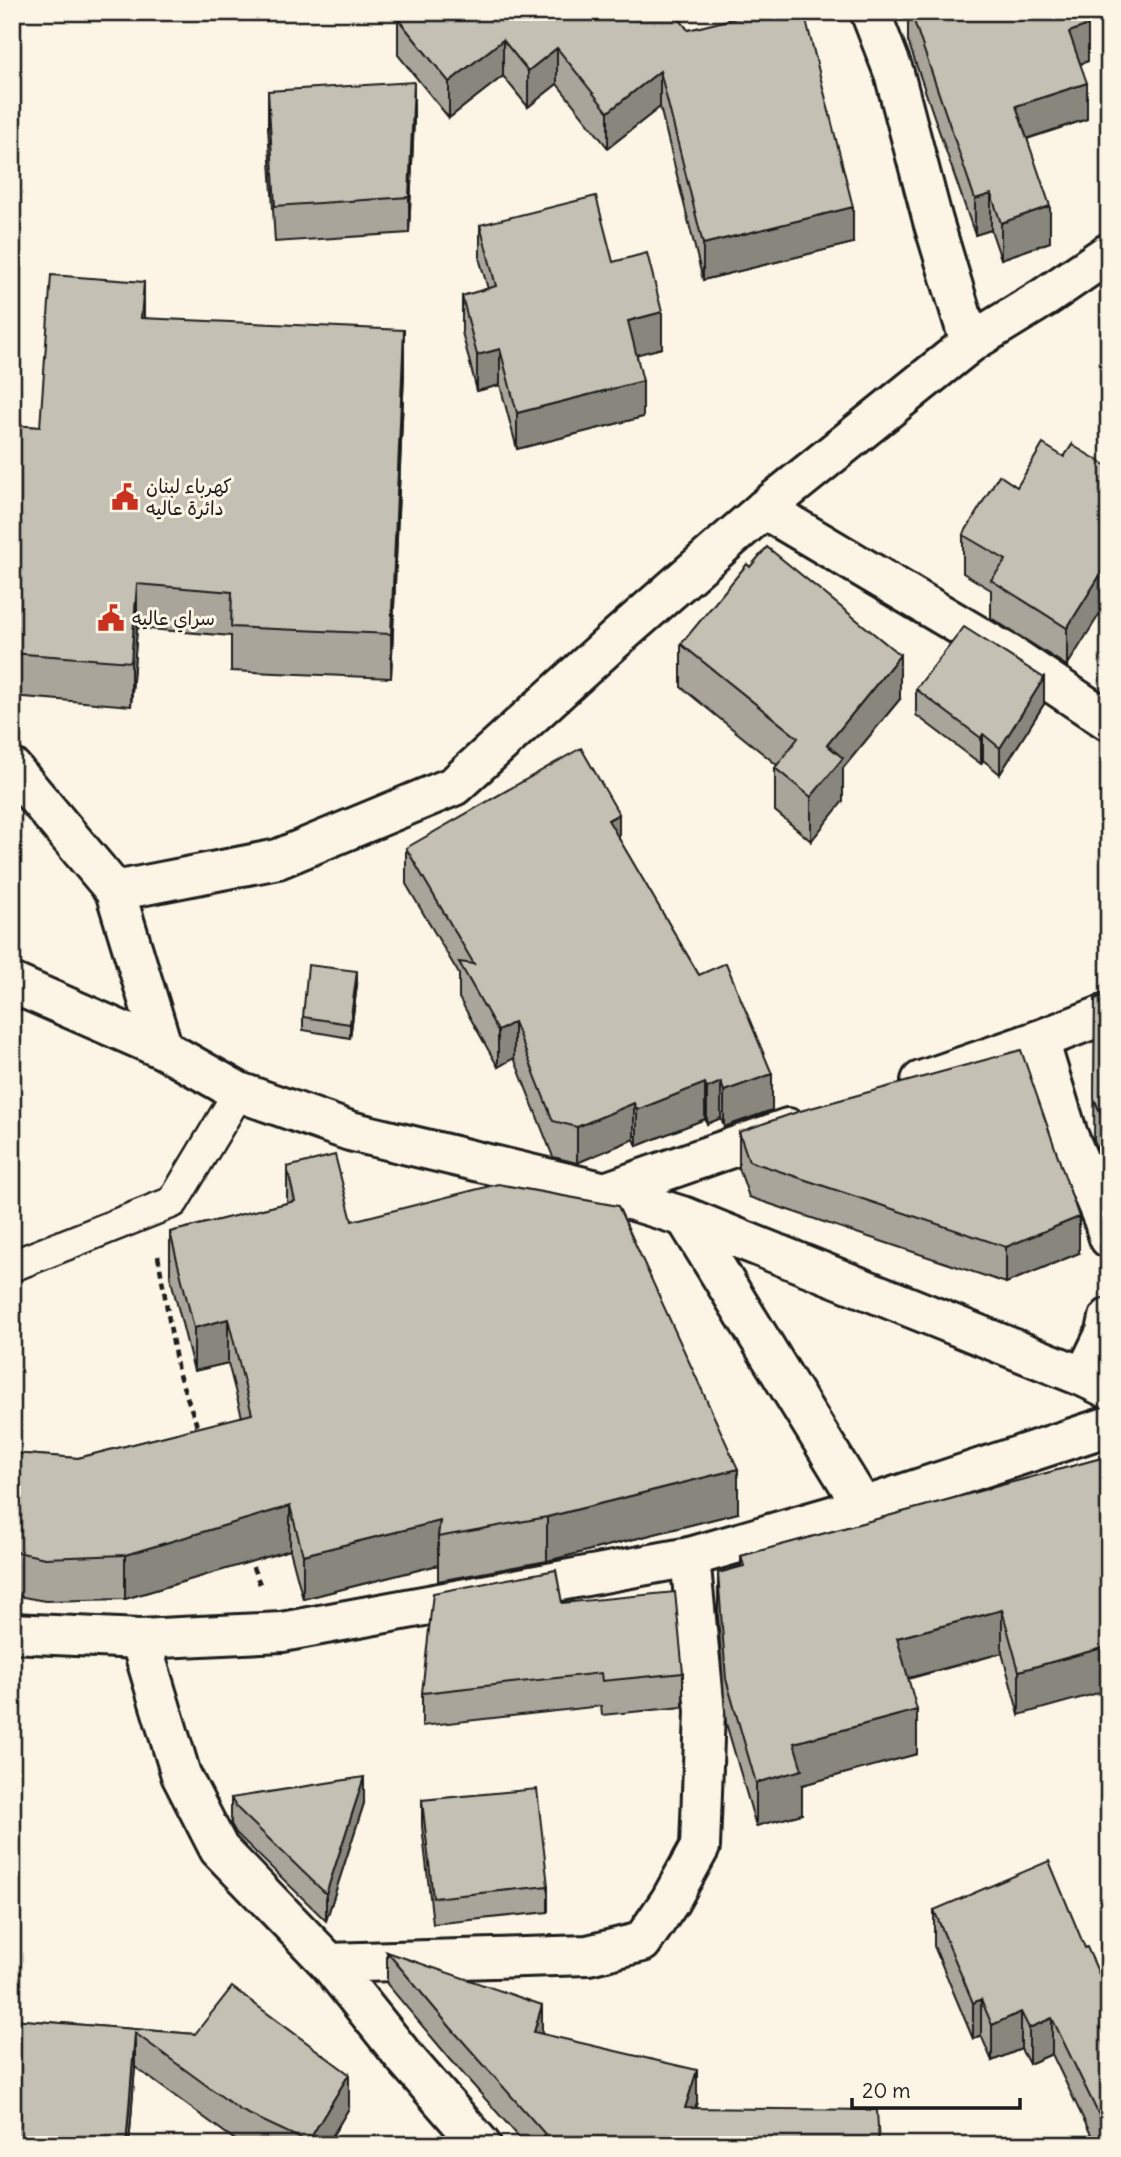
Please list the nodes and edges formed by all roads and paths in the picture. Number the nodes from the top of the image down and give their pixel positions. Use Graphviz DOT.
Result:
graph roads {
  1 [pos="872,12"];
  2 [pos="1109,253"];
  3 [pos="970,343"];
  4 [pos="764,509"];
  5 [pos="1109,721"];
  6 [pos="12,768"];
  7 [pos="116,891"];
  8 [pos="13,985"];
  9 [pos="1109,1013"];
  10 [pos="1039,1040"];
  11 [pos="163,1049"];
  12 [pos="894,1091"];
  13 [pos="239,1092"];
  14 [pos="815,1118"];
  15 [pos="605,1192"];
  16 [pos="173,1202"];
  17 [pos="685,1217"];
  18 [pos="1109,1238"];
  19 [pos="12,1266"];
  20 [pos="1109,1318"];
  21 [pos="1097,1383"];
  22 [pos="1109,1426"];
  23 [pos="200,1432"];
  24 [pos="863,1507"];
  25 [pos="248,1556"];
  26 [pos="690,1557"];
  27 [pos="282,1632"];
  28 [pos="12,1633"];
  29 [pos="140,1639"];
  30 [pos="329,1963"];
  31 [pos="481,2145"];
  1 -- 3 [label="street"];
  2 -- 3 [label="street"];
  3 -- 4 [label="street"];
  4 -- 5 [label="street"];
  4 -- 7 [label="street"];
  6 -- 7 [label="street"];
  7 -- 11 [label="street"];
  8 -- 11 [label="street"];
  9 -- 10 [label="street"];
  10 -- 12 [label="street"];
  10 -- 18 [label="street"];
  11 -- 13 [label="street"];
  13 -- 15 [label="street"];
  13 -- 16 [label="lane"];
  14 -- 15 [label="street"];
  15 -- 17 [label="street"];
  16 -- 19 [label="lane"];
  16 -- 23 [label="path"];
  17 -- 21 [label="street"];
  17 -- 24 [label="street"];
  20 -- 21 [label="street"];
  22 -- 24 [label="street"];
  24 -- 26 [label="street"];
  25 -- 27 [label="path"];
  26 -- 27 [label="street"];
  26 -- 30 [label="street"];
  27 -- 29 [label="street"];
  28 -- 29 [label="street"];
  29 -- 30 [label="street"];
  30 -- 31 [label="street"];
}
